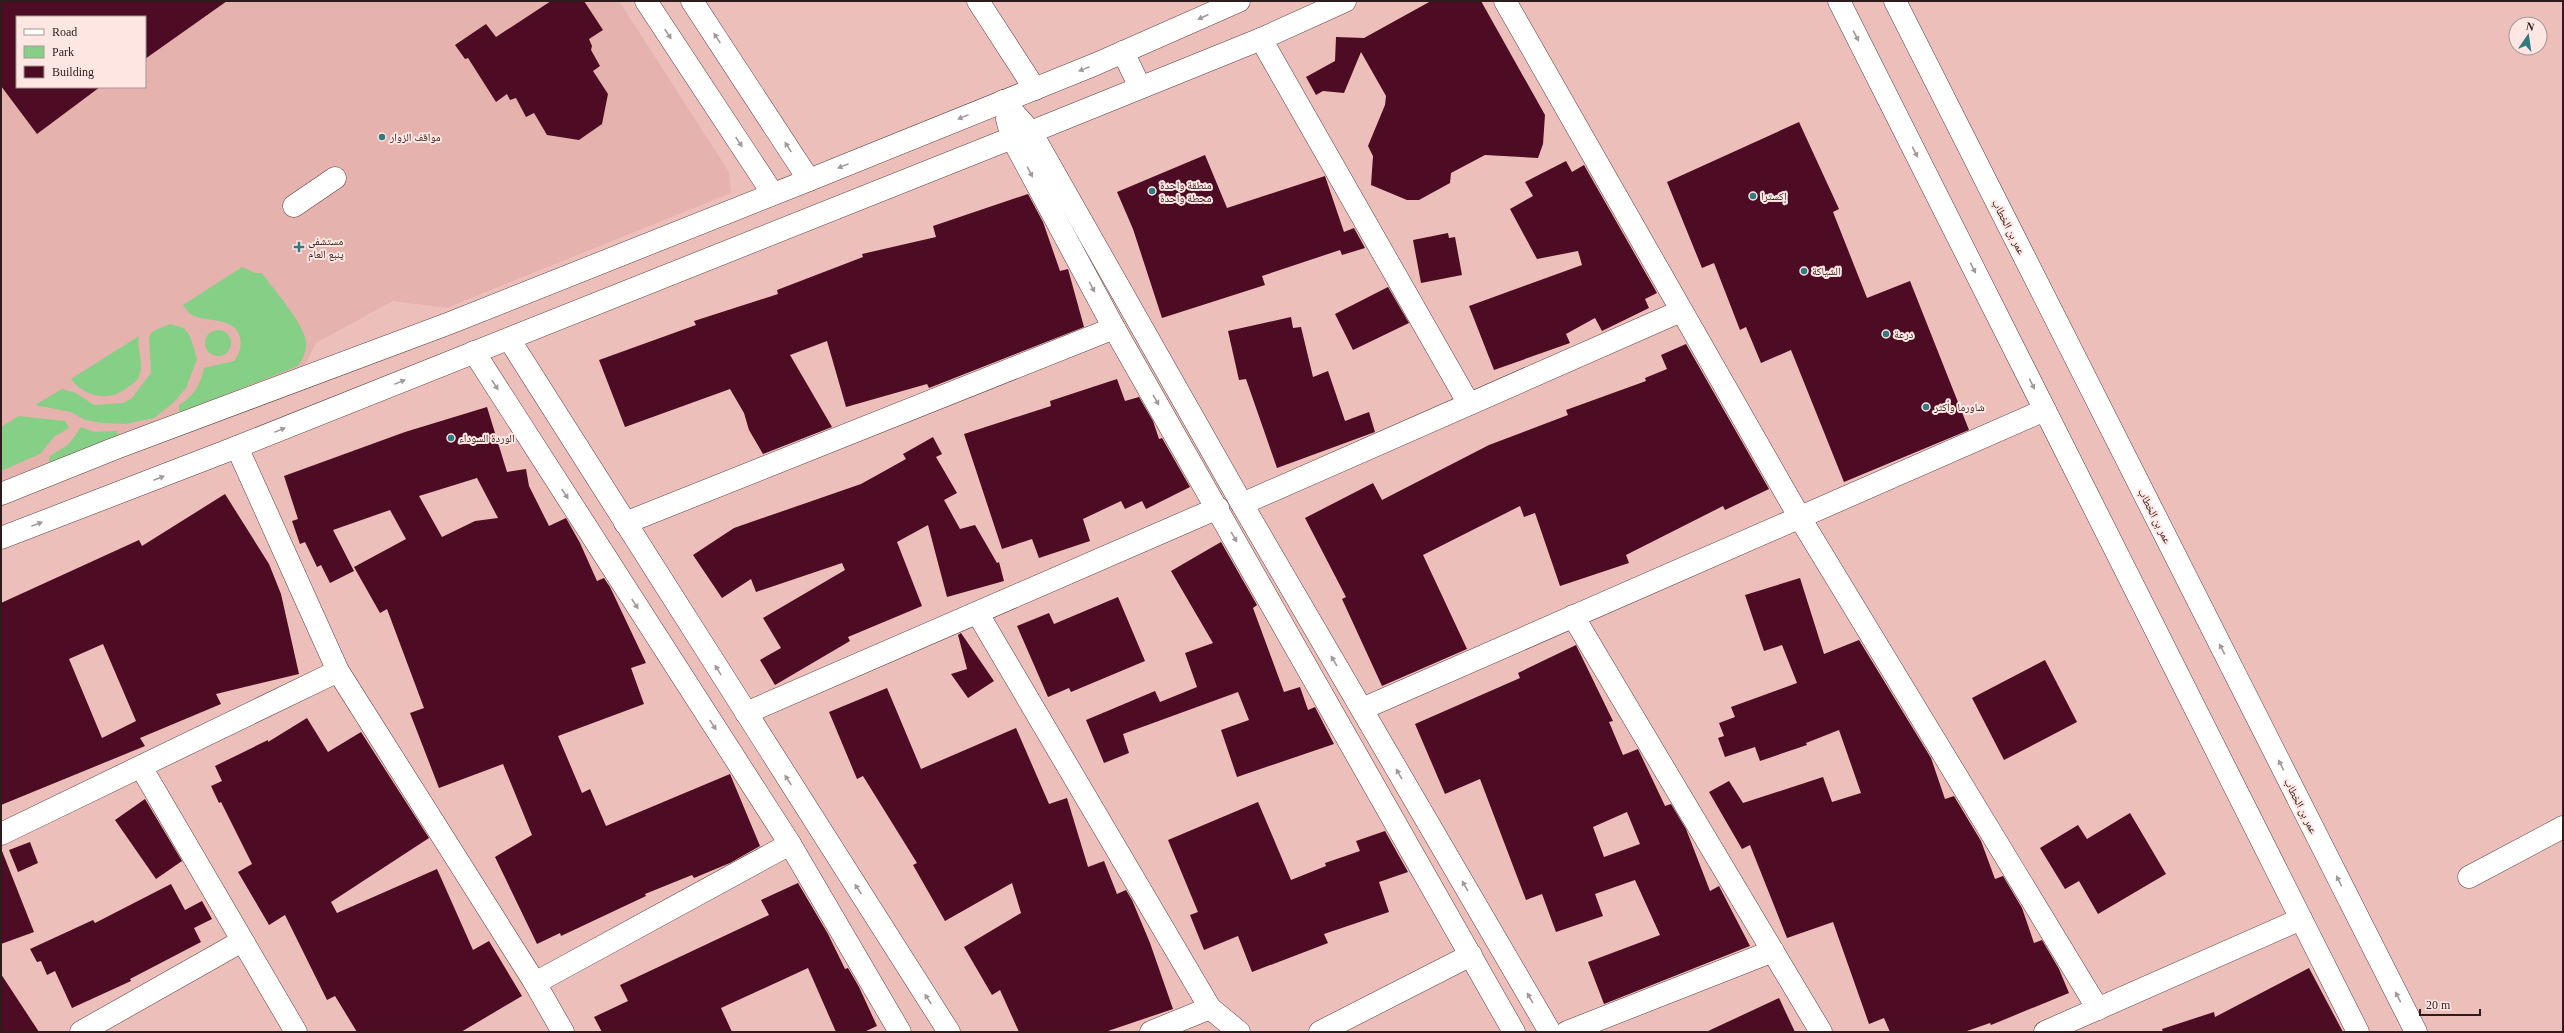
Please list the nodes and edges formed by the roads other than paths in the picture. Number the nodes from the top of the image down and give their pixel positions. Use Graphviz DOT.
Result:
graph roads {
  1 [pos="646,1"];
  2 [pos="692,1"];
  3 [pos="978,1"];
  4 [pos="1239,1"];
  5 [pos="1345,1"];
  6 [pos="1505,1"];
  7 [pos="1839,1"];
  8 [pos="1895,1"];
  9 [pos="1261,39"];
  10 [pos="1123,52"];
  11 [pos="1140,87"];
  12 [pos="1035,89"];
  13 [pos="1003,101"];
  14 [pos="1022,135"];
  15 [pos="335,178"];
  16 [pos="809,180"];
  17 [pos="773,194"];
  18 [pos="294,206"];
  19 [pos="1681,311"];
  20 [pos="1114,328"];
  21 [pos="509,339"];
  22 [pos="474,352"];
  23 [pos="1469,404"];
  24 [pos="2045,410"];
  25 [pos="237,447"];
  26 [pos="1,494"];
  27 [pos="1242,504"];
  28 [pos="1218,508"];
  29 [pos="1800,518"];
  30 [pos="625,523"];
  31 [pos="1,538"];
  32 [pos="978,614"];
  33 [pos="1573,616"];
  34 [pos="338,671"];
  35 [pos="1362,709"];
  36 [pos="746,713"];
  37 [pos="141,767"];
  38 [pos="2563,827"];
  39 [pos="1,834"];
  40 [pos="790,844"];
  41 [pos="2468,877"];
  42 [pos="2301,919"];
  43 [pos="242,941"];
  44 [pos="1773,951"];
  45 [pos="1471,955"];
  46 [pos="535,983"];
  47 [pos="1210,1008"];
  48 [pos="2098,1009"];
  49 [pos="81,1032"];
  50 [pos="296,1032"];
  51 [pos="563,1032"];
  52 [pos="900,1032"];
  53 [pos="949,1032"];
  54 [pos="1151,1032"];
  55 [pos="1239,1032"];
  56 [pos="1320,1032"];
  57 [pos="1514,1032"];
  58 [pos="1550,1032"];
  59 [pos="1567,1032"];
  60 [pos="1821,1032"];
  61 [pos="2045,1032"];
  62 [pos="2358,1032"];
  63 [pos="2416,1032"];
  1 -- 17 [label="street, one-way"];
  16 -- 2 [label="street, one-way"];
  3 -- 12 [label="street"];
  4 -- 10 [label="street, one-way"];
  5 -- 9 [label="street"];
  6 -- 19 [label="street"];
  7 -- 24 [label="street, one-way"];
  63 -- 8 [label="street, عمر بن الخطاب, one-way"];
  9 -- 11 [label="street"];
  9 -- 23 [label="street"];
  10 -- 11 [label="street"];
  10 -- 12 [label="street, one-way"];
  11 -- 14 [label="street"];
  12 -- 13 [label="street"];
  13 -- 14 [label="street"];
  13 -- 16 [label="street, one-way"];
  14 -- 20 [label="street, one-way"];
  14 -- 21 [label="street"];
  14 -- 27 [label="street"];
  15 -- 18 [label="street"];
  16 -- 17 [label="street"];
  17 -- 26 [label="street"];
  19 -- 23 [label="street"];
  19 -- 29 [label="street"];
  20 -- 28 [label="street, one-way"];
  20 -- 30 [label="street"];
  21 -- 22 [label="street"];
  21 -- 30 [label="street"];
  25 -- 22 [label="street, one-way"];
  22 -- 40 [label="street, one-way"];
  23 -- 27 [label="street"];
  24 -- 29 [label="street"];
  24 -- 42 [label="street"];
  31 -- 25 [label="street, one-way"];
  25 -- 34 [label="street"];
  35 -- 27 [label="street, one-way"];
  28 -- 32 [label="street"];
  28 -- 45 [label="street, one-way"];
  29 -- 33 [label="street"];
  29 -- 48 [label="street"];
  36 -- 30 [label="street, one-way"];
  32 -- 36 [label="street"];
  32 -- 47 [label="street"];
  33 -- 35 [label="street"];
  33 -- 44 [label="street"];
  34 -- 37 [label="street"];
  34 -- 46 [label="street"];
  58 -- 35 [label="street, one-way"];
  53 -- 36 [label="street, one-way"];
  37 -- 39 [label="street"];
  37 -- 43 [label="street"];
  38 -- 41 [label="street"];
  40 -- 46 [label="street"];
  40 -- 52 [label="street"];
  42 -- 48 [label="street"];
  42 -- 62 [label="street"];
  43 -- 49 [label="street"];
  43 -- 50 [label="street"];
  44 -- 59 [label="street"];
  44 -- 60 [label="street"];
  45 -- 56 [label="street"];
  45 -- 57 [label="street"];
  46 -- 51 [label="street"];
  47 -- 54 [label="street"];
  47 -- 55 [label="street"];
  48 -- 61 [label="street"];
}
